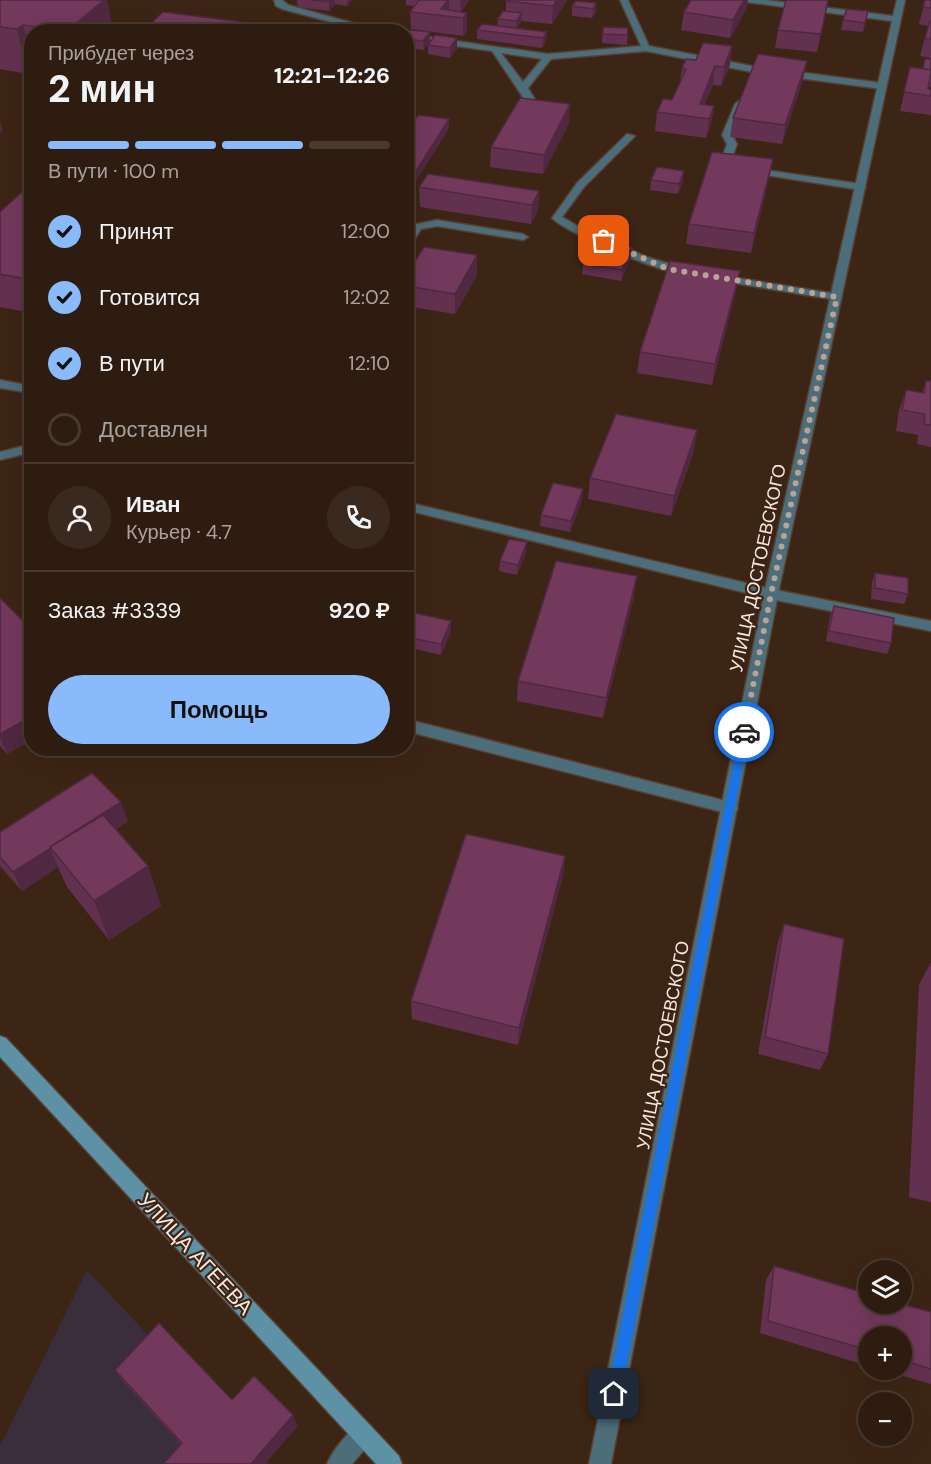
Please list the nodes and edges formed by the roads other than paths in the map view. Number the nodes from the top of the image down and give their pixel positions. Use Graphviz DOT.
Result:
graph roads {
  1 [pos="278,0"];
  2 [pos="624,0"];
  3 [pos="746,0"];
  4 [pos="902,0"];
  5 [pos="897,19"];
  6 [pos="350,24"];
  7 [pos="414,37"];
  8 [pos="646,48"];
  9 [pos="495,50"];
  10 [pos="548,57"];
  11 [pos="752,69"];
  12 [pos="748,80"];
  13 [pos="882,86"];
  14 [pos="523,88"];
  15 [pos="744,91"];
  16 [pos="536,110"];
  17 [pos="630,136"];
  18 [pos="861,187"];
  19 [pos="414,232"];
  20 [pos="523,237"];
  21 [pos="837,297"];
  22 [pos="0,384"];
  23 [pos="24,388"];
  24 [pos="24,450"];
  25 [pos="0,456"];
  26 [pos="414,508"];
  27 [pos="771,594"];
  28 [pos="931,626"];
  29 [pos="414,727"];
  30 [pos="730,808"];
  31 [pos="0,1044"];
  32 [pos="363,1434"];
  33 [pos="338,1464"];
  34 [pos="391,1464"];
  35 [pos="600,1464"];
  1 -- 6 [label="street"];
  2 -- 8 [label="street"];
  3 -- 5 [label="street"];
  4 -- 5 [label="street, УЛИЦА ДОСТОЕВСКОГО"];
  5 -- 13 [label="street, УЛИЦА ДОСТОЕВСКОГО"];
  7 -- 9 [label="street"];
  8 -- 10 [label="street"];
  8 -- 11 [label="street"];
  9 -- 10 [label="street"];
  9 -- 14 [label="street"];
  10 -- 14 [label="street"];
  11 -- 12 [label="street"];
  11 -- 13 [label="street"];
  13 -- 18 [label="street, УЛИЦА ДОСТОЕВСКОГО"];
  14 -- 16 [label="street"];
  15 -- 18 [label="street"];
  17 -- 21 [label="street"];
  18 -- 21 [label="street, УЛИЦА ДОСТОЕВСКОГО"];
  19 -- 20 [label="street"];
  21 -- 27 [label="street, УЛИЦА ДОСТОЕВСКОГО"];
  22 -- 23 [label="street"];
  24 -- 25 [label="street"];
  26 -- 27 [label="street"];
  27 -- 28 [label="street"];
  27 -- 30 [label="street, УЛИЦА ДОСТОЕВСКОГО"];
  29 -- 30 [label="street"];
  30 -- 35 [label="street, УЛИЦА ДОСТОЕВСКОГО"];
  31 -- 32 [label="main road, УЛИЦА АГЕЕВА"];
  32 -- 33 [label="street"];
  32 -- 34 [label="main road, УЛИЦА АГЕЕВА"];
}
